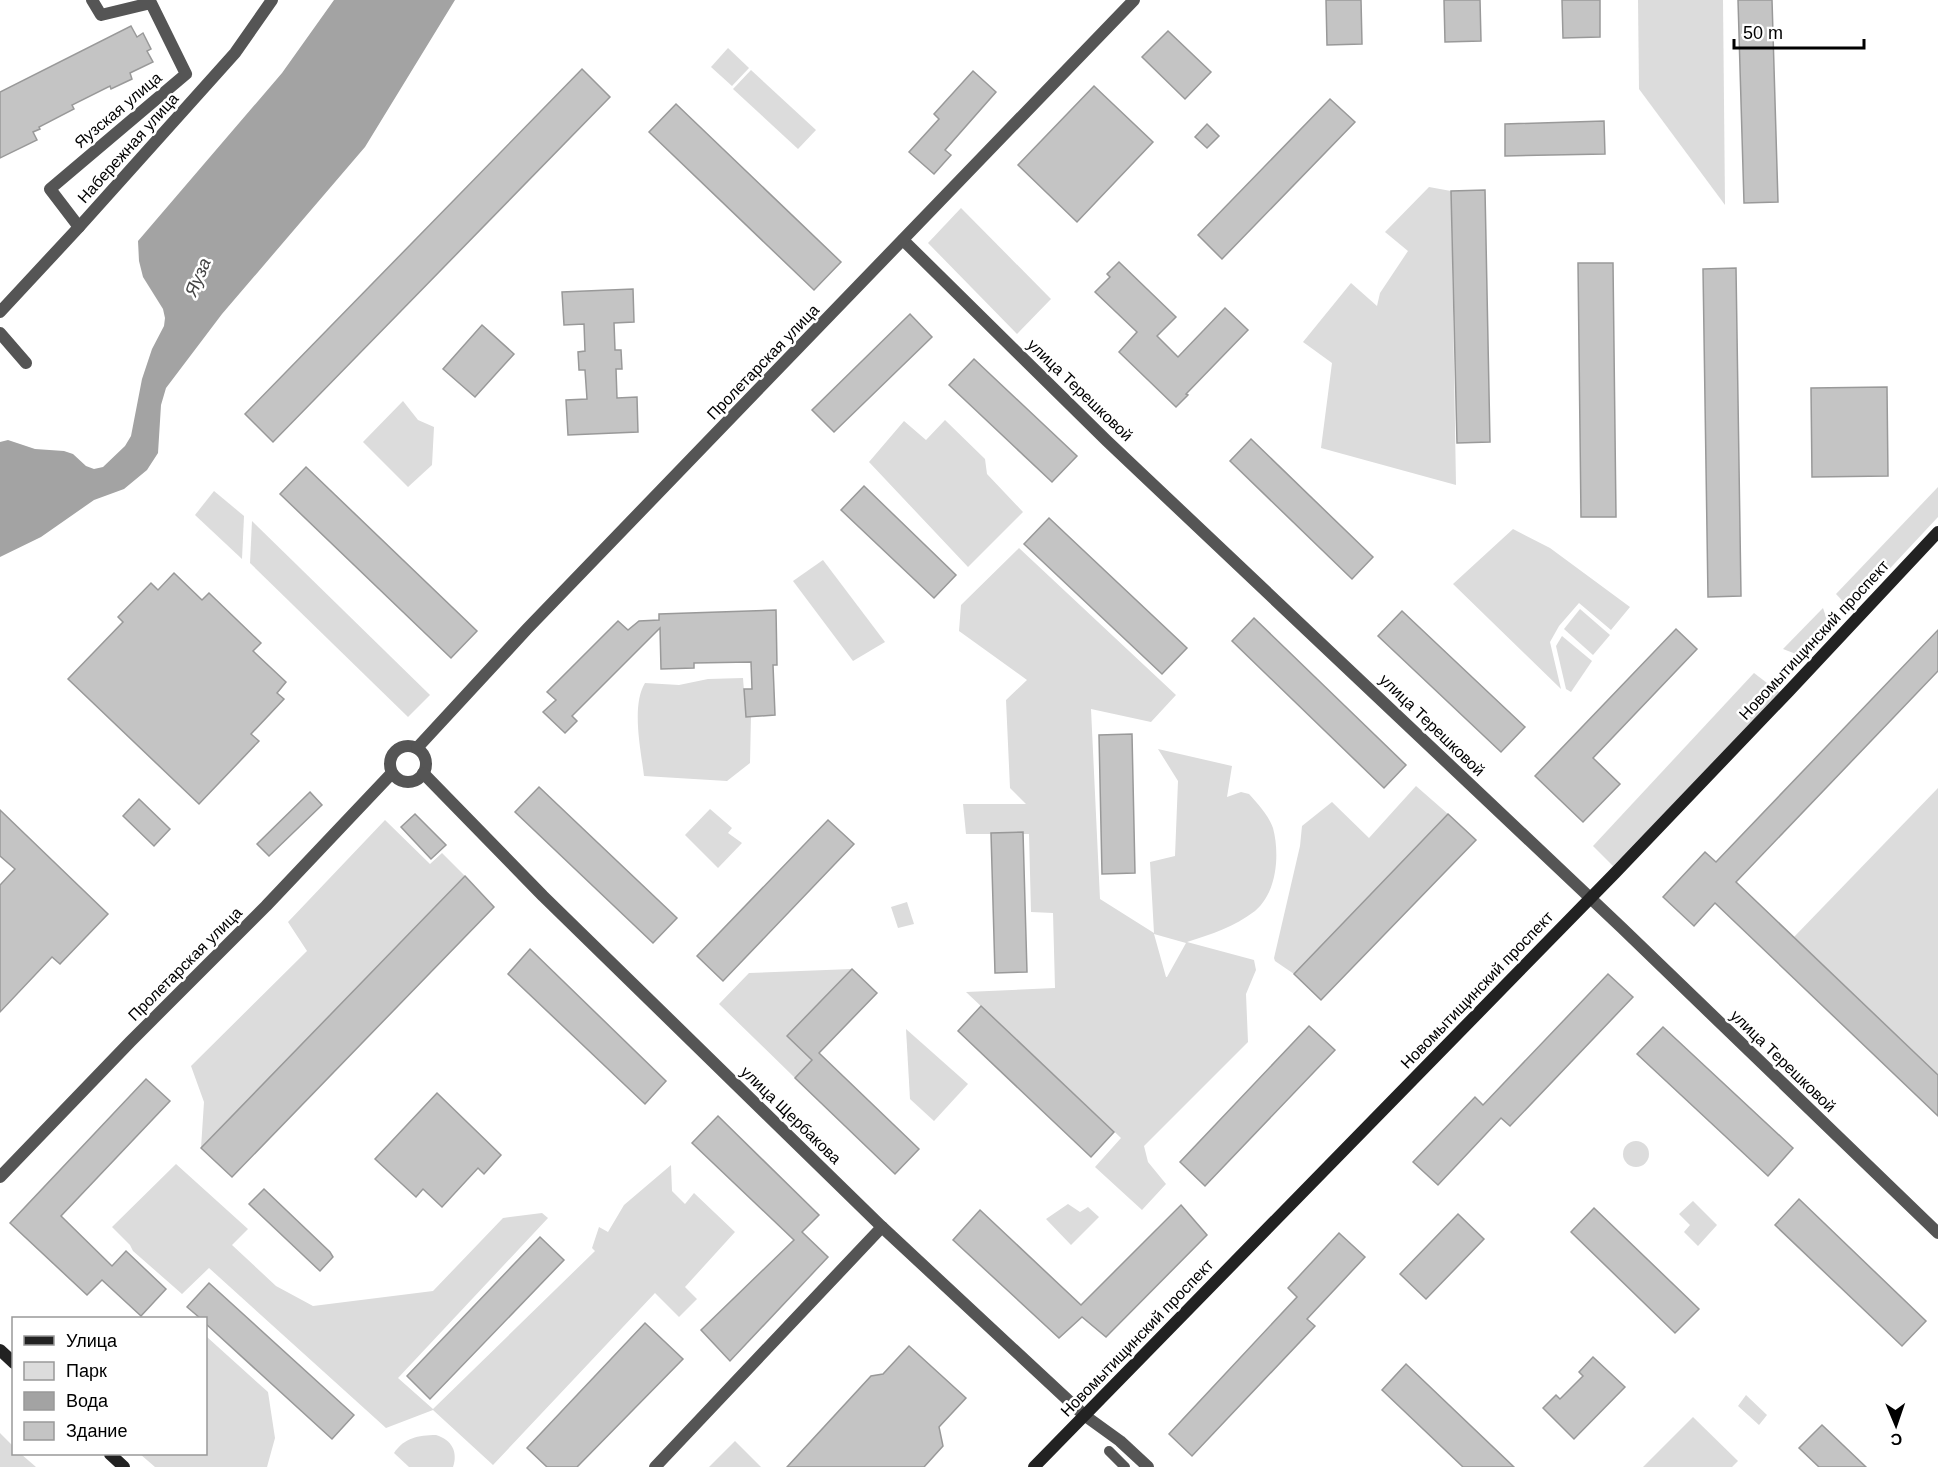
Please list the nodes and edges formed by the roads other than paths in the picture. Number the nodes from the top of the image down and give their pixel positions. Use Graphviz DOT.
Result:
graph roads {
  1 [pos="92,0"];
  2 [pos="272,0"];
  3 [pos="1134,0"];
  4 [pos="79,227"];
  5 [pos="903,240"];
  6 [pos="0,312"];
  7 [pos="0,333"];
  8 [pos="26,363"];
  9 [pos="1938,532"];
  10 [pos="417,748"];
  11 [pos="392,773"];
  12 [pos="423,773"];
  13 [pos="1591,898"];
  14 [pos="0,1177"];
  15 [pos="882,1227"];
  16 [pos="1938,1233"];
  17 [pos="0,1350"];
  18 [pos="12,1361"];
  19 [pos="1084,1415"];
  20 [pos="1109,1451"];
  21 [pos="111,1455"];
  22 [pos="124,1467"];
  23 [pos="655,1467"];
  24 [pos="1035,1467"];
  25 [pos="1125,1467"];
  26 [pos="1148,1467"];
  1 -- 4 [label="street, Яузская улица"];
  2 -- 4 [label="street, Набережная улица"];
  3 -- 5 [label="street, Пролетарская улица"];
  4 -- 6 [label="street, Набережная улица"];
  5 -- 10 [label="street, Пролетарская улица"];
  5 -- 13 [label="street, улица Терешковой"];
  7 -- 8 [label="street"];
  9 -- 13 [label="main road, Новомытищинский проспект"];
  10 -- 11 [label="street"];
  10 -- 12 [label="street"];
  11 -- 12 [label="street"];
  11 -- 14 [label="street, Пролетарская улица"];
  12 -- 15 [label="street, улица Щербакова"];
  13 -- 16 [label="street, улица Терешковой"];
  13 -- 19 [label="main road, Новомытищинский проспект"];
  15 -- 19 [label="street, улица Щербакова"];
  15 -- 23 [label="street"];
  17 -- 18 [label="main road"];
  19 -- 24 [label="main road, Новомытищинский проспект"];
  19 -- 26 [label="street, улица Щербакова"];
  20 -- 25 [label="street"];
  21 -- 22 [label="main road"];
}
